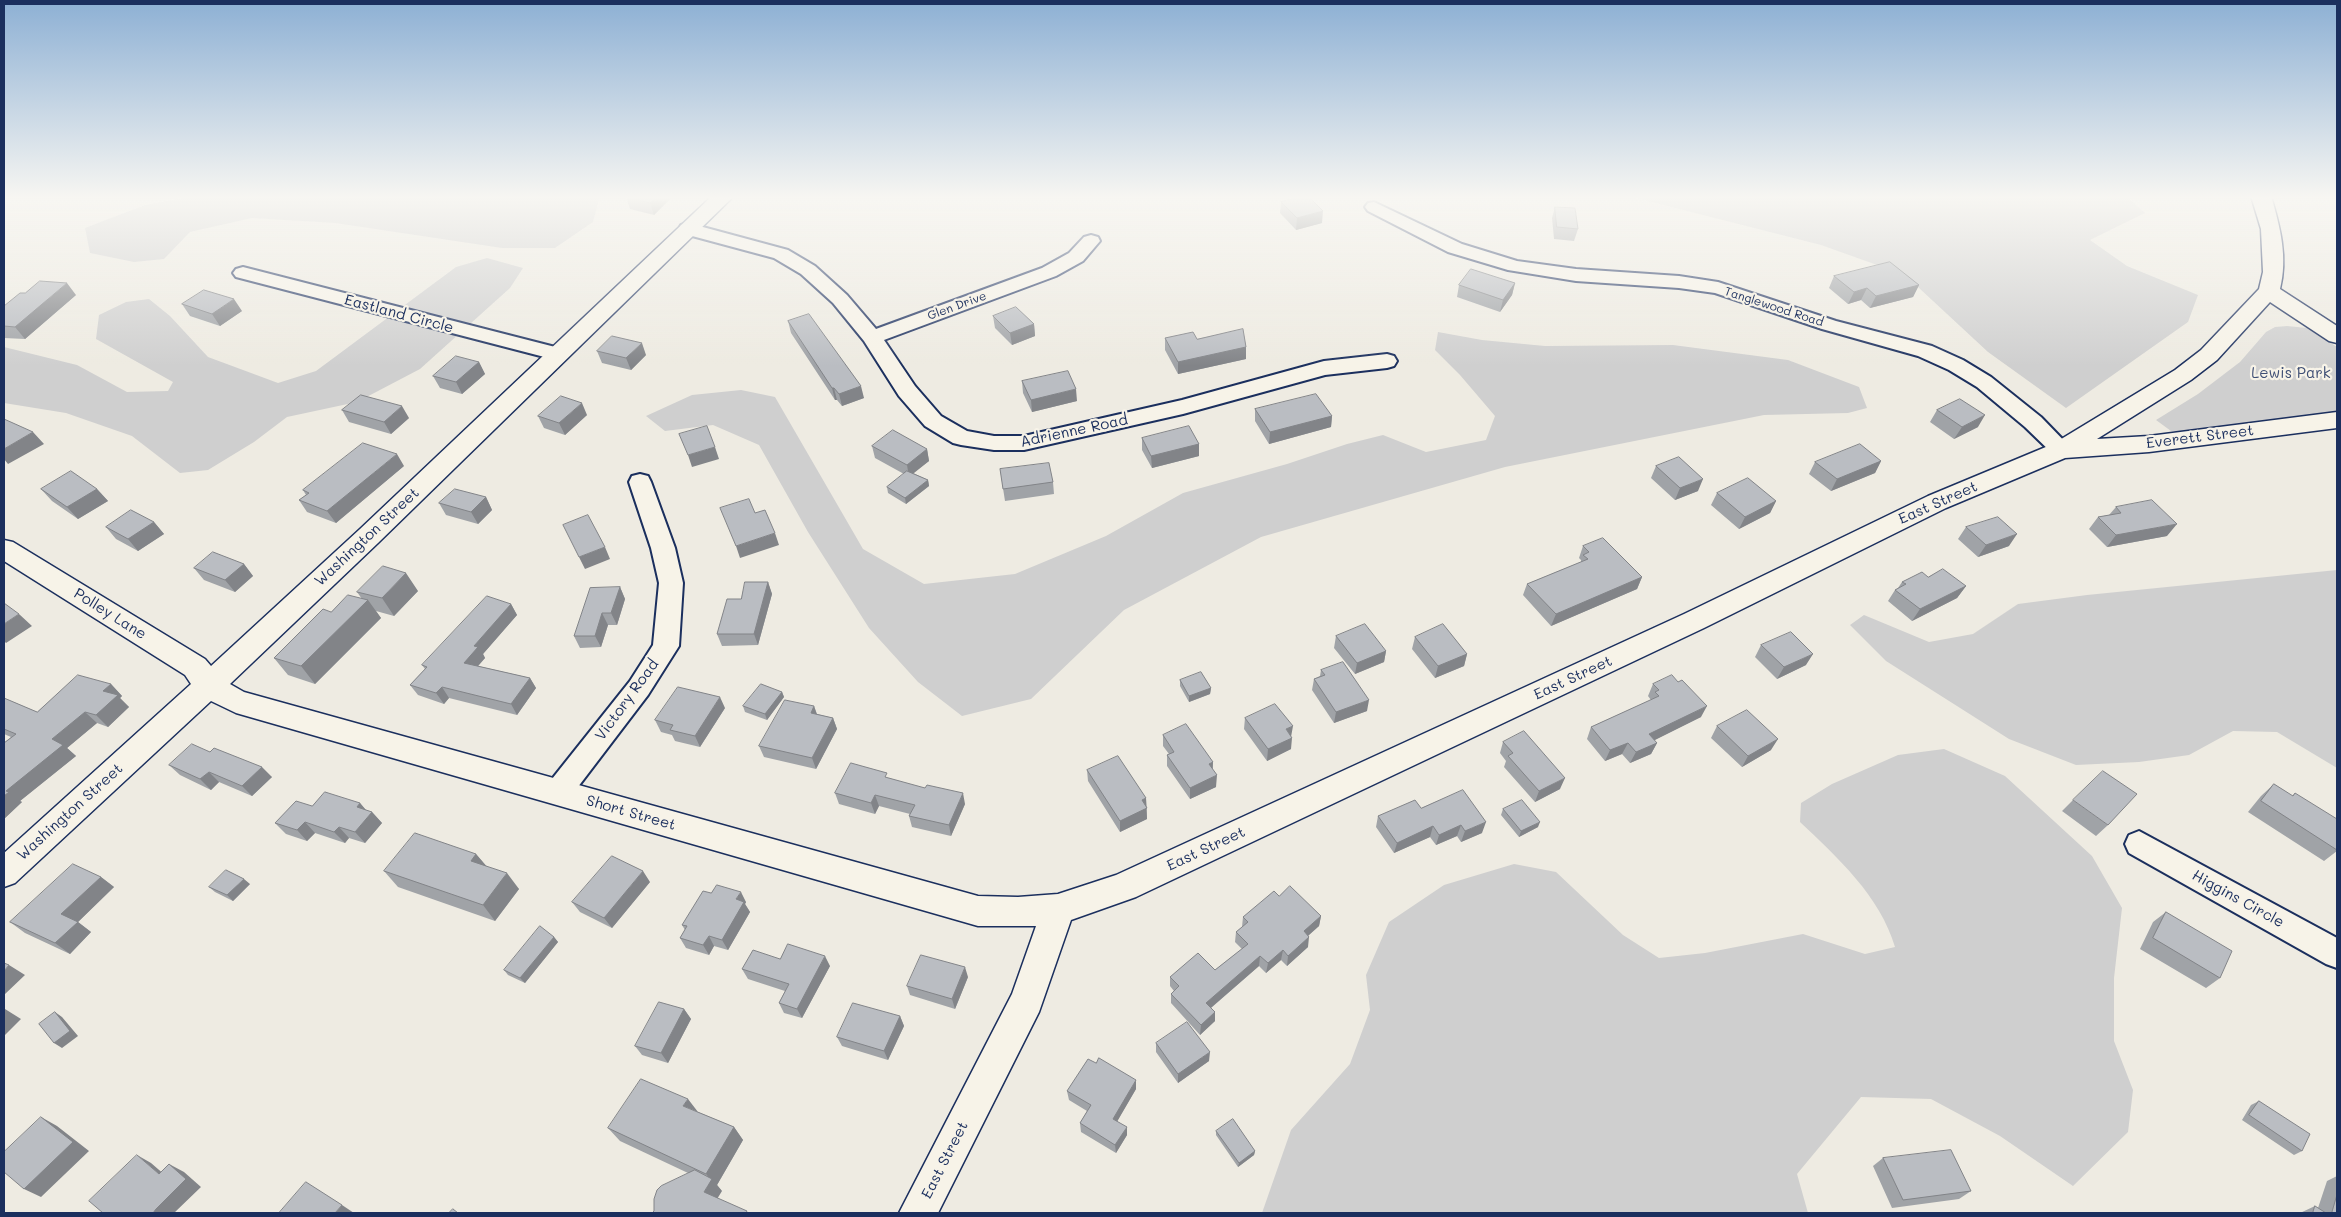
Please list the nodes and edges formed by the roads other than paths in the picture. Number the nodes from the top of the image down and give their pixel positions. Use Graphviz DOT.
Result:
graph roads {
  1 [pos="663,253"];
  2 [pos="777,253"];
  3 [pos="1079,253"];
  4 [pos="1472,253"];
  5 [pos="2273,253"];
  6 [pos="243,273"];
  7 [pos="2269,291"];
  8 [pos="2337,336"];
  9 [pos="872,337"];
  10 [pos="556,354"];
  11 [pos="1387,361"];
  12 [pos="2337,420"];
  13 [pos="2062,450"];
  14 [pos="640,482"];
  15 [pos="4,549"];
  16 [pos="209,686"];
  17 [pos="558,792"];
  18 [pos="2139,844"];
  19 [pos="4,873"];
  20 [pos="1058,910"];
  21 [pos="2337,954"];
  22 [pos="918,1213"];
  1 -- 10 [label="street, Washington Street"];
  2 -- 9 [label="street, Adrienne Road"];
  3 -- 9 [label="street, Glen Drive"];
  4 -- 13 [label="street, Tanglewood Road"];
  5 -- 7 [label="street"];
  6 -- 10 [label="street, Eastland Circle"];
  7 -- 8 [label="street"];
  7 -- 13 [label="street, East Street"];
  9 -- 11 [label="street, Adrienne Road"];
  10 -- 16 [label="street, Washington Street"];
  12 -- 13 [label="street, Everett Street"];
  13 -- 20 [label="street, East Street"];
  14 -- 17 [label="street, Victory Road"];
  15 -- 16 [label="street, Polley Lane"];
  16 -- 17 [label="street, Short Street"];
  16 -- 19 [label="street, Washington Street"];
  17 -- 20 [label="street, Short Street"];
  18 -- 21 [label="street, Higgins Circle"];
  20 -- 22 [label="street, East Street"];
}
